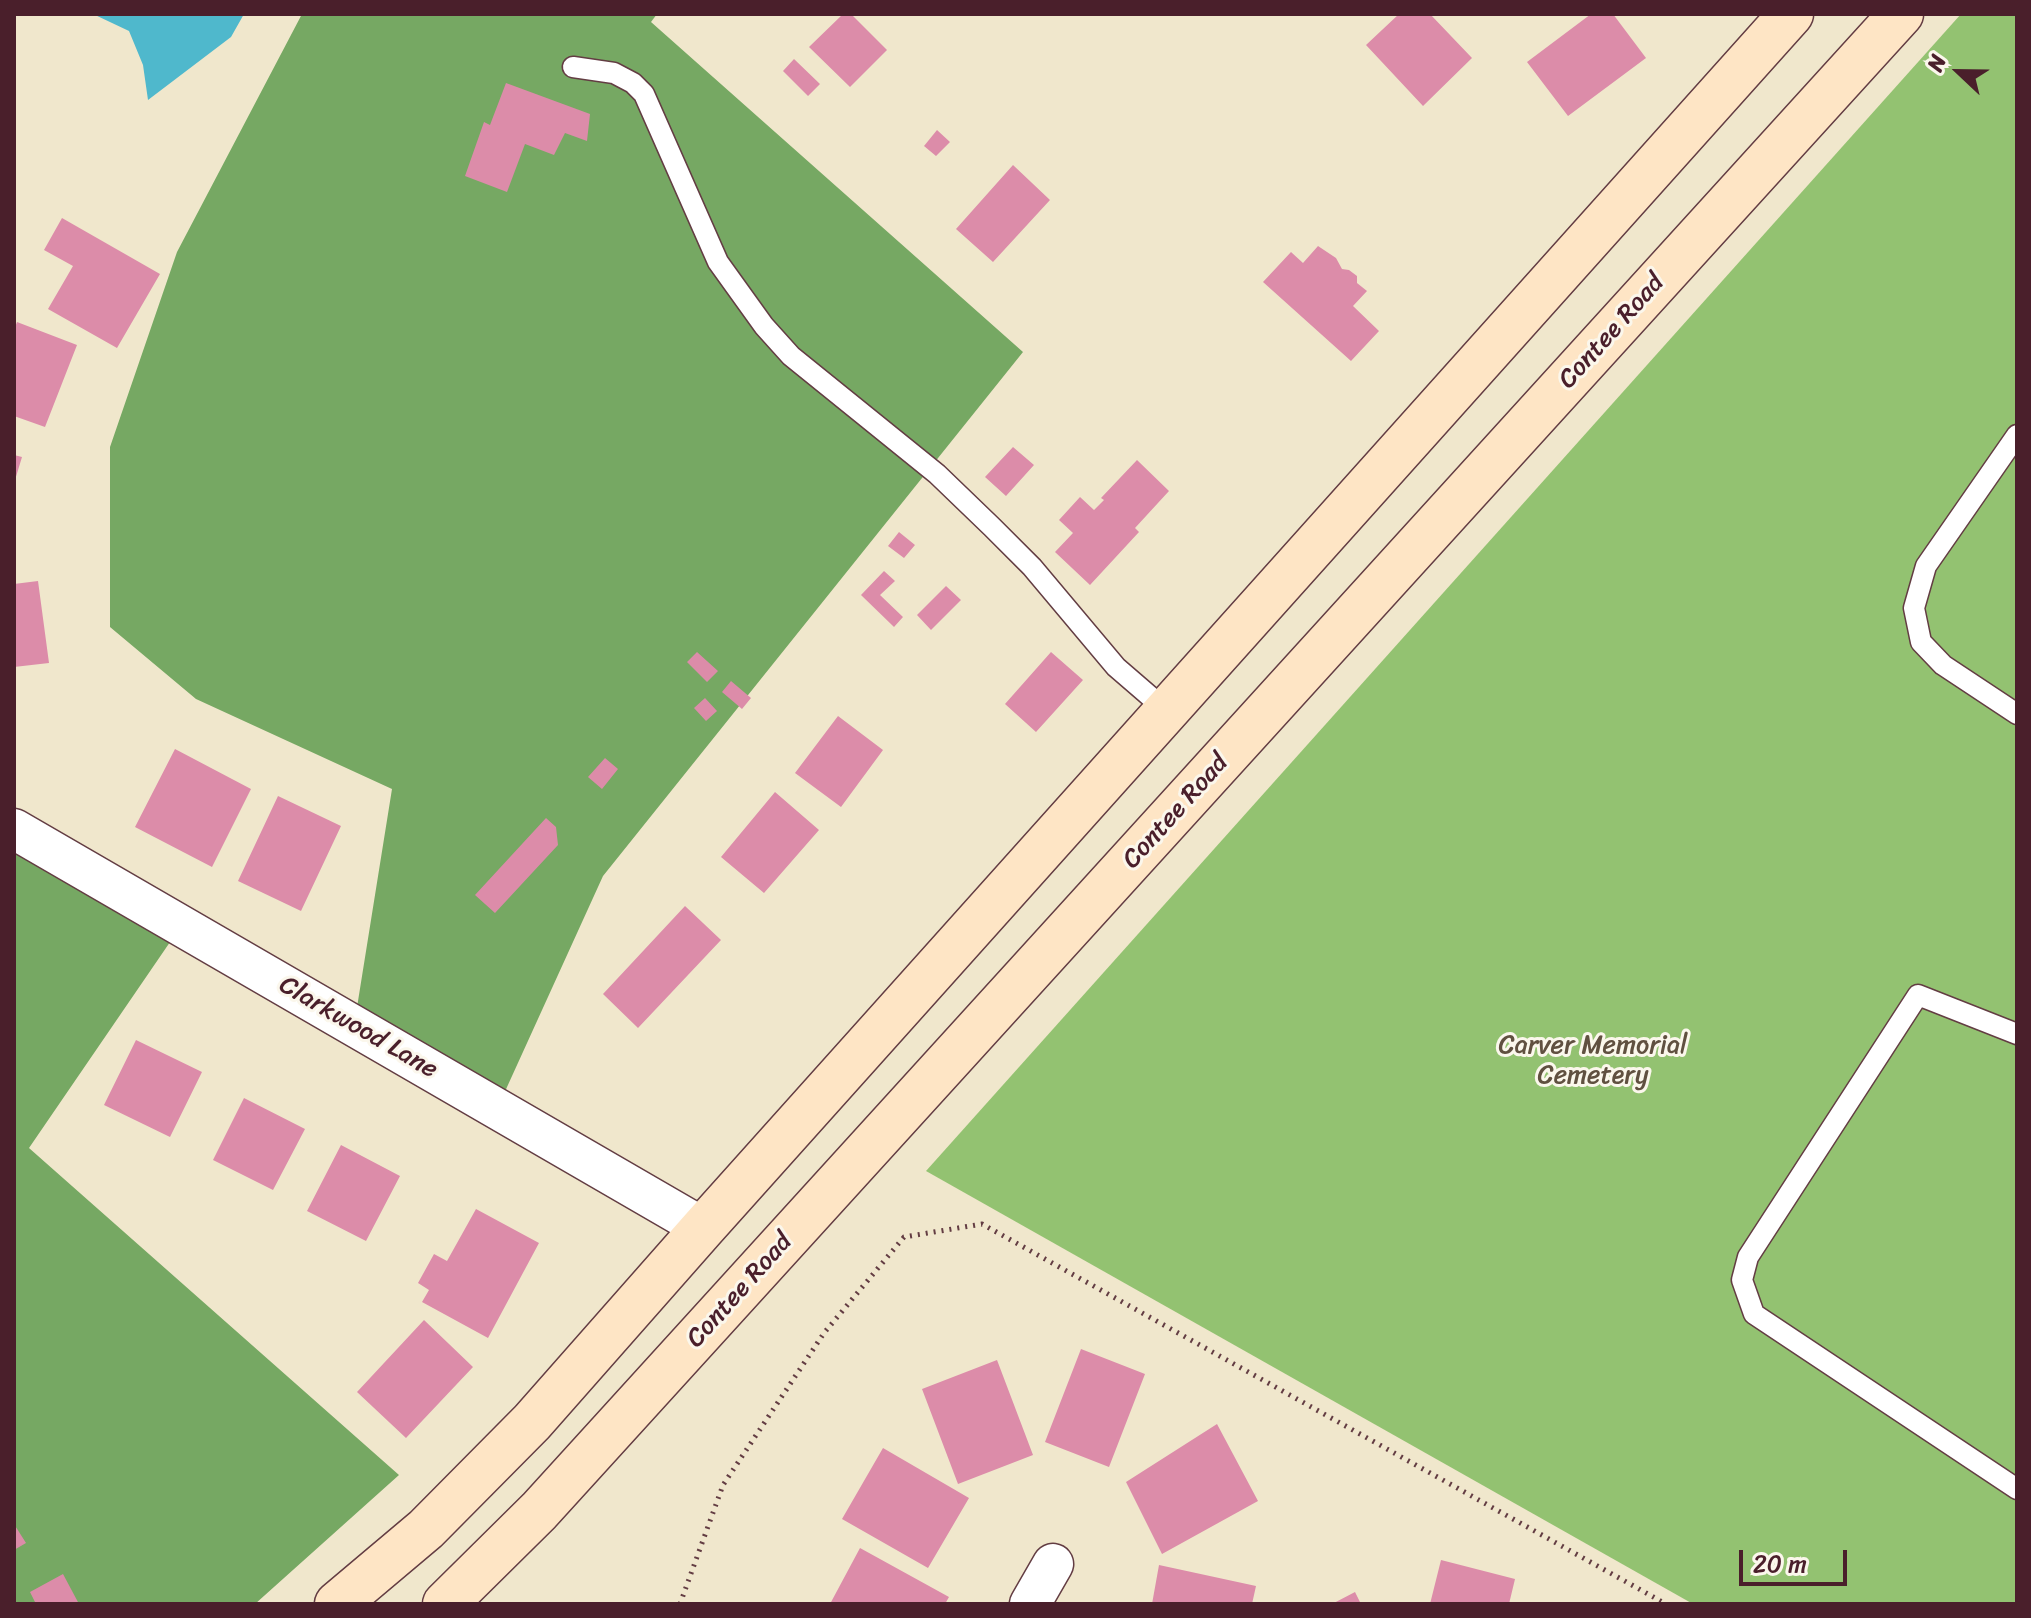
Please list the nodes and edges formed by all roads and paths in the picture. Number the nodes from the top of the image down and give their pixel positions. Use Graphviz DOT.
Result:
graph roads {
  1 [pos="1791,14"];
  2 [pos="1901,14"];
  3 [pos="573,67"];
  4 [pos="2017,435"];
  5 [pos="1167,711"];
  6 [pos="2017,714"];
  7 [pos="14,829"];
  8 [pos="2017,1034"];
  9 [pos="703,1228"];
  10 [pos="2017,1489"];
  11 [pos="1053,1564"];
  12 [pos="337,1604"];
  13 [pos="445,1604"];
  14 [pos="680,1604"];
  15 [pos="1030,1604"];
  16 [pos="1666,1604"];
  1 -- 5 [label="street"];
  2 -- 13 [label="street, Contee Road"];
  3 -- 5 [label="lane"];
  4 -- 6 [label="lane"];
  5 -- 9 [label="street"];
  7 -- 9 [label="street, Clarkwood Lane"];
  8 -- 10 [label="lane"];
  9 -- 12 [label="street"];
  11 -- 15 [label="street"];
  14 -- 16 [label="path"];
}
